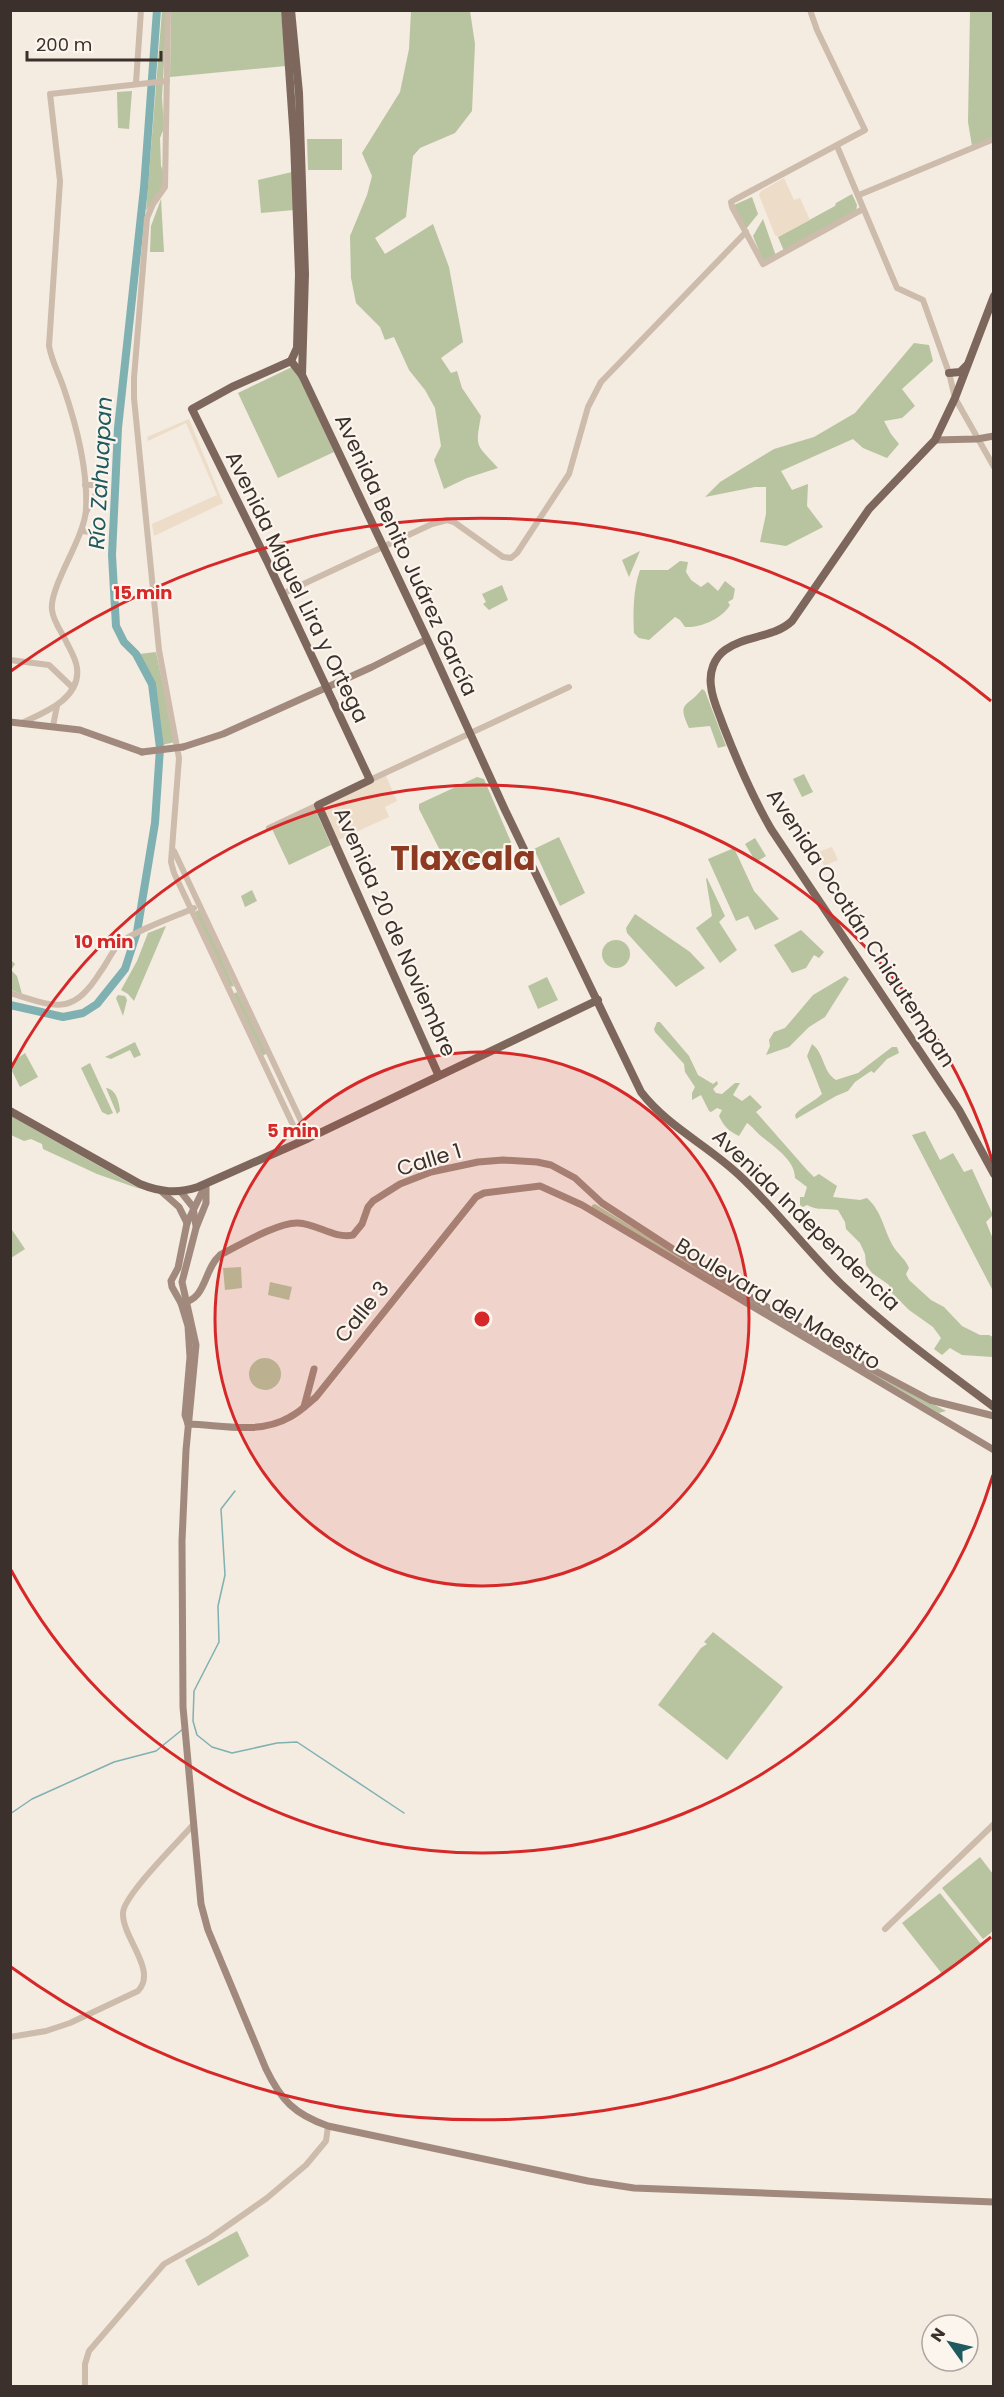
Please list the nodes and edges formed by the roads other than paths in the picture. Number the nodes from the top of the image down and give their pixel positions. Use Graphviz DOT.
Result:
graph roads {
  1 [pos="141,10"];
  2 [pos="168,10"];
  3 [pos="285,10"];
  4 [pos="291,10"];
  5 [pos="810,10"];
  6 [pos="163,81"];
  7 [pos="138,83"];
  8 [pos="993,139"];
  9 [pos="837,146"];
  10 [pos="859,195"];
  11 [pos="862,209"];
  12 [pos="746,232"];
  13 [pos="302,274"];
  14 [pos="993,296"];
  15 [pos="291,361"];
  16 [pos="967,365"];
  17 [pos="949,373"];
  18 [pos="302,375"];
  19 [pos="955,398"];
  20 [pos="993,436"];
  21 [pos="977,439"];
  22 [pos="935,440"];
  23 [pos="993,467"];
  24 [pos="85,485"];
  25 [pos="86,512"];
  26 [pos="81,531"];
  27 [pos="97,535"];
  28 [pos="383,547"];
  29 [pos="282,594"];
  30 [pos="427,639"];
  31 [pos="10,660"];
  32 [pos="72,687"];
  33 [pos="327,687"];
  34 [pos="569,687"];
  35 [pos="57,706"];
  36 [pos="10,722"];
  37 [pos="22,723"];
  38 [pos="53,726"];
  39 [pos="470,734"];
  40 [pos="370,780"];
  41 [pos="318,805"];
  42 [pos="269,828"];
  43 [pos="174,849"];
  44 [pos="524,849"];
  45 [pos="200,905"];
  46 [pos="192,909"];
  47 [pos="10,993"];
  48 [pos="598,1000"];
  49 [pos="438,1074"];
  50 [pos="290,1098"];
  51 [pos="282,1102"];
  52 [pos="10,1111"];
  53 [pos="309,1138"];
  54 [pos="301,1142"];
  55 [pos="993,1174"];
  56 [pos="206,1184"];
  57 [pos="546,1187"];
  58 [pos="162,1192"];
  59 [pos="180,1192"];
  60 [pos="194,1207"];
  61 [pos="187,1222"];
  62 [pos="196,1228"];
  63 [pos="676,1252"];
  64 [pos="670,1259"];
  65 [pos="174,1275"];
  66 [pos="182,1277"];
  67 [pos="183,1303"];
  68 [pos="314,1369"];
  69 [pos="925,1398"];
  70 [pos="992,1404"];
  71 [pos="304,1407"];
  72 [pos="920,1407"];
  73 [pos="979,1413"];
  74 [pos="993,1416"];
  75 [pos="188,1424"];
  76 [pos="993,1450"];
  77 [pos="993,1824"];
  78 [pos="192,1826"];
  79 [pos="885,1929"];
  80 [pos="10,2037"];
  81 [pos="309,2118"];
  82 [pos="328,2126"];
  83 [pos="327,2135"];
  84 [pos="993,2202"];
  85 [pos="85,2386"];
  1 -- 7 [label="street"];
  2 -- 6 [label="street"];
  3 -- 13 [label="main road"];
  4 -- 13 [label="main road"];
  5 -- 9 [label="street"];
  6 -- 7 [label="street"];
  6 -- 43 [label="street"];
  7 -- 24 [label="street"];
  8 -- 10 [label="street"];
  9 -- 10 [label="street"];
  9 -- 12 [label="street"];
  10 -- 11 [label="street"];
  11 -- 12 [label="street"];
  11 -- 17 [label="street"];
  12 -- 28 [label="street"];
  13 -- 15 [label="main road"];
  13 -- 18 [label="main road"];
  14 -- 16 [label="main road, Avenida Ocotlán Chiautempan"];
  15 -- 18 [label="main road, Avenida Benito Juárez García"];
  15 -- 29 [label="main road, Avenida Miguel Lira y Ortega"];
  16 -- 17 [label="main road"];
  16 -- 19 [label="main road, Avenida Ocotlán Chiautempan"];
  17 -- 19 [label="street"];
  18 -- 28 [label="main road, Avenida Benito Juárez García"];
  19 -- 21 [label="street"];
  19 -- 22 [label="main road, Avenida Ocotlán Chiautempan"];
  20 -- 21 [label="main road"];
  21 -- 22 [label="main road"];
  21 -- 23 [label="street"];
  22 -- 55 [label="main road, Avenida Ocotlán Chiautempan"];
  24 -- 25 [label="street"];
  24 -- 25 [label="street"];
  25 -- 26 [label="street"];
  26 -- 27 [label="street"];
  26 -- 32 [label="street"];
  28 -- 29 [label="street"];
  28 -- 30 [label="main road, Avenida Benito Juárez García"];
  29 -- 33 [label="main road, Avenida Miguel Lira y Ortega"];
  30 -- 33 [label="main road"];
  30 -- 39 [label="main road, Avenida Benito Juárez García"];
  31 -- 32 [label="street"];
  32 -- 35 [label="street"];
  33 -- 38 [label="main road, bridge"];
  33 -- 40 [label="main road, Avenida Miguel Lira y Ortega"];
  34 -- 39 [label="street"];
  35 -- 37 [label="street"];
  35 -- 38 [label="street"];
  36 -- 37 [label="main road"];
  37 -- 38 [label="main road"];
  39 -- 40 [label="street"];
  39 -- 44 [label="main road, Avenida Benito Juárez García"];
  40 -- 41 [label="main road"];
  41 -- 42 [label="street"];
  41 -- 49 [label="main road, Avenida 20 de Noviembre"];
  43 -- 45 [label="street"];
  43 -- 46 [label="street"];
  44 -- 48 [label="main road, Avenida Independencia"];
  45 -- 46 [label="street"];
  45 -- 50 [label="street"];
  46 -- 47 [label="street"];
  46 -- 51 [label="street"];
  48 -- 49 [label="main road"];
  48 -- 70 [label="main road, Avenida Independencia"];
  49 -- 53 [label="main road"];
  50 -- 51 [label="street"];
  50 -- 53 [label="street"];
  51 -- 54 [label="street"];
  52 -- 58 [label="main road"];
  53 -- 54 [label="main road"];
  54 -- 56 [label="main road"];
  56 -- 59 [label="main road"];
  56 -- 60 [label="main road"];
  56 -- 62 [label="main road"];
  57 -- 64 [label="main road, Boulevard del Maestro"];
  57 -- 71 [label="main road, Calle 3"];
  58 -- 59 [label="main road"];
  58 -- 61 [label="main road"];
  59 -- 60 [label="main road"];
  60 -- 61 [label="main road"];
  60 -- 62 [label="main road"];
  61 -- 65 [label="main road"];
  62 -- 66 [label="main road"];
  63 -- 64 [label="main road"];
  63 -- 67 [label="main road, Calle 1"];
  63 -- 69 [label="main road"];
  64 -- 72 [label="main road, Boulevard del Maestro"];
  65 -- 66 [label="main road"];
  65 -- 67 [label="main road"];
  66 -- 67 [label="main road"];
  67 -- 75 [label="main road"];
  68 -- 71 [label="main road"];
  69 -- 72 [label="main road"];
  69 -- 73 [label="main road"];
  70 -- 73 [label="main road"];
  71 -- 75 [label="main road, Calle 3"];
  72 -- 76 [label="main road, Boulevard del Maestro"];
  73 -- 74 [label="main road"];
  75 -- 78 [label="main road"];
  77 -- 79 [label="street"];
  78 -- 80 [label="street"];
  78 -- 81 [label="main road"];
  81 -- 82 [label="main road"];
  81 -- 83 [label="street"];
  82 -- 83 [label="street"];
  82 -- 84 [label="main road"];
  83 -- 85 [label="street"];
}
